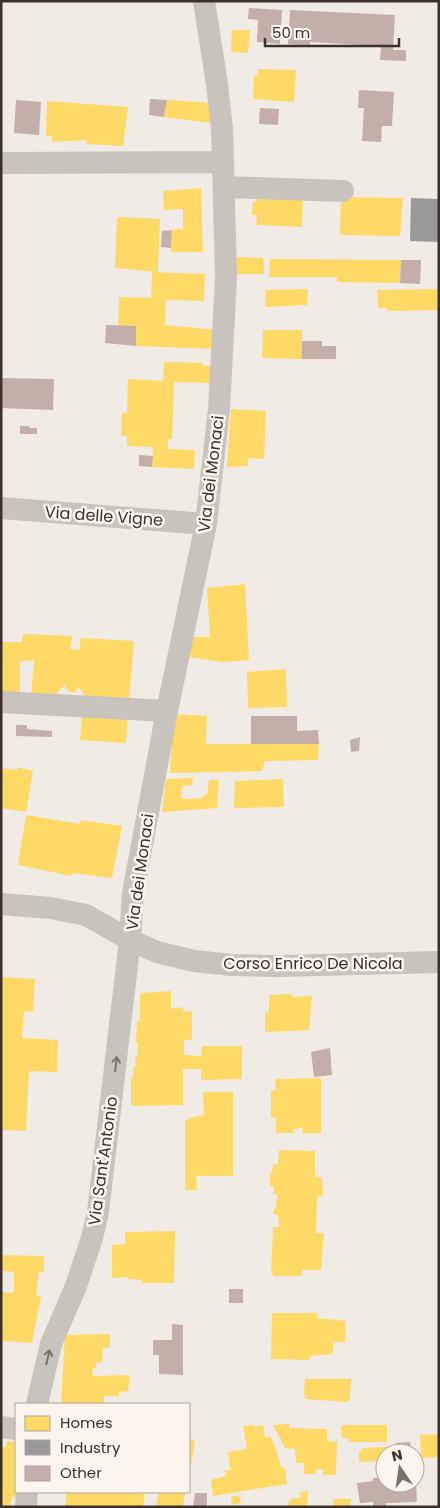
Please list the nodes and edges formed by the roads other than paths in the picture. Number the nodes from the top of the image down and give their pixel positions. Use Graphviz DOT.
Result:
graph roads {
  1 [pos="204,1"];
  2 [pos="223,162"];
  3 [pos="1,163"];
  4 [pos="224,187"];
  5 [pos="343,191"];
  6 [pos="1,508"];
  7 [pos="206,524"];
  8 [pos="1,702"];
  9 [pos="167,711"];
  10 [pos="1,904"];
  11 [pos="130,940"];
  12 [pos="439,962"];
  13 [pos="37,1403"];
  14 [pos="1,1427"];
  15 [pos="15,1429"];
  16 [pos="27,1493"];
  17 [pos="26,1507"];
  1 -- 2 [label="street, Via dei Monaci"];
  2 -- 3 [label="street"];
  2 -- 4 [label="street, Via dei Monaci"];
  4 -- 5 [label="street"];
  4 -- 7 [label="street, Via dei Monaci"];
  6 -- 7 [label="street, Via delle Vigne"];
  7 -- 9 [label="street, Via dei Monaci"];
  8 -- 9 [label="street"];
  9 -- 11 [label="street, Via dei Monaci"];
  10 -- 11 [label="street, Corso Enrico De Nicola"];
  11 -- 12 [label="street, Corso Enrico De Nicola"];
  13 -- 11 [label="street, Via Sant'Antonio, one-way"];
  14 -- 15 [label="street"];
  16 -- 17 [label="street"];
}
